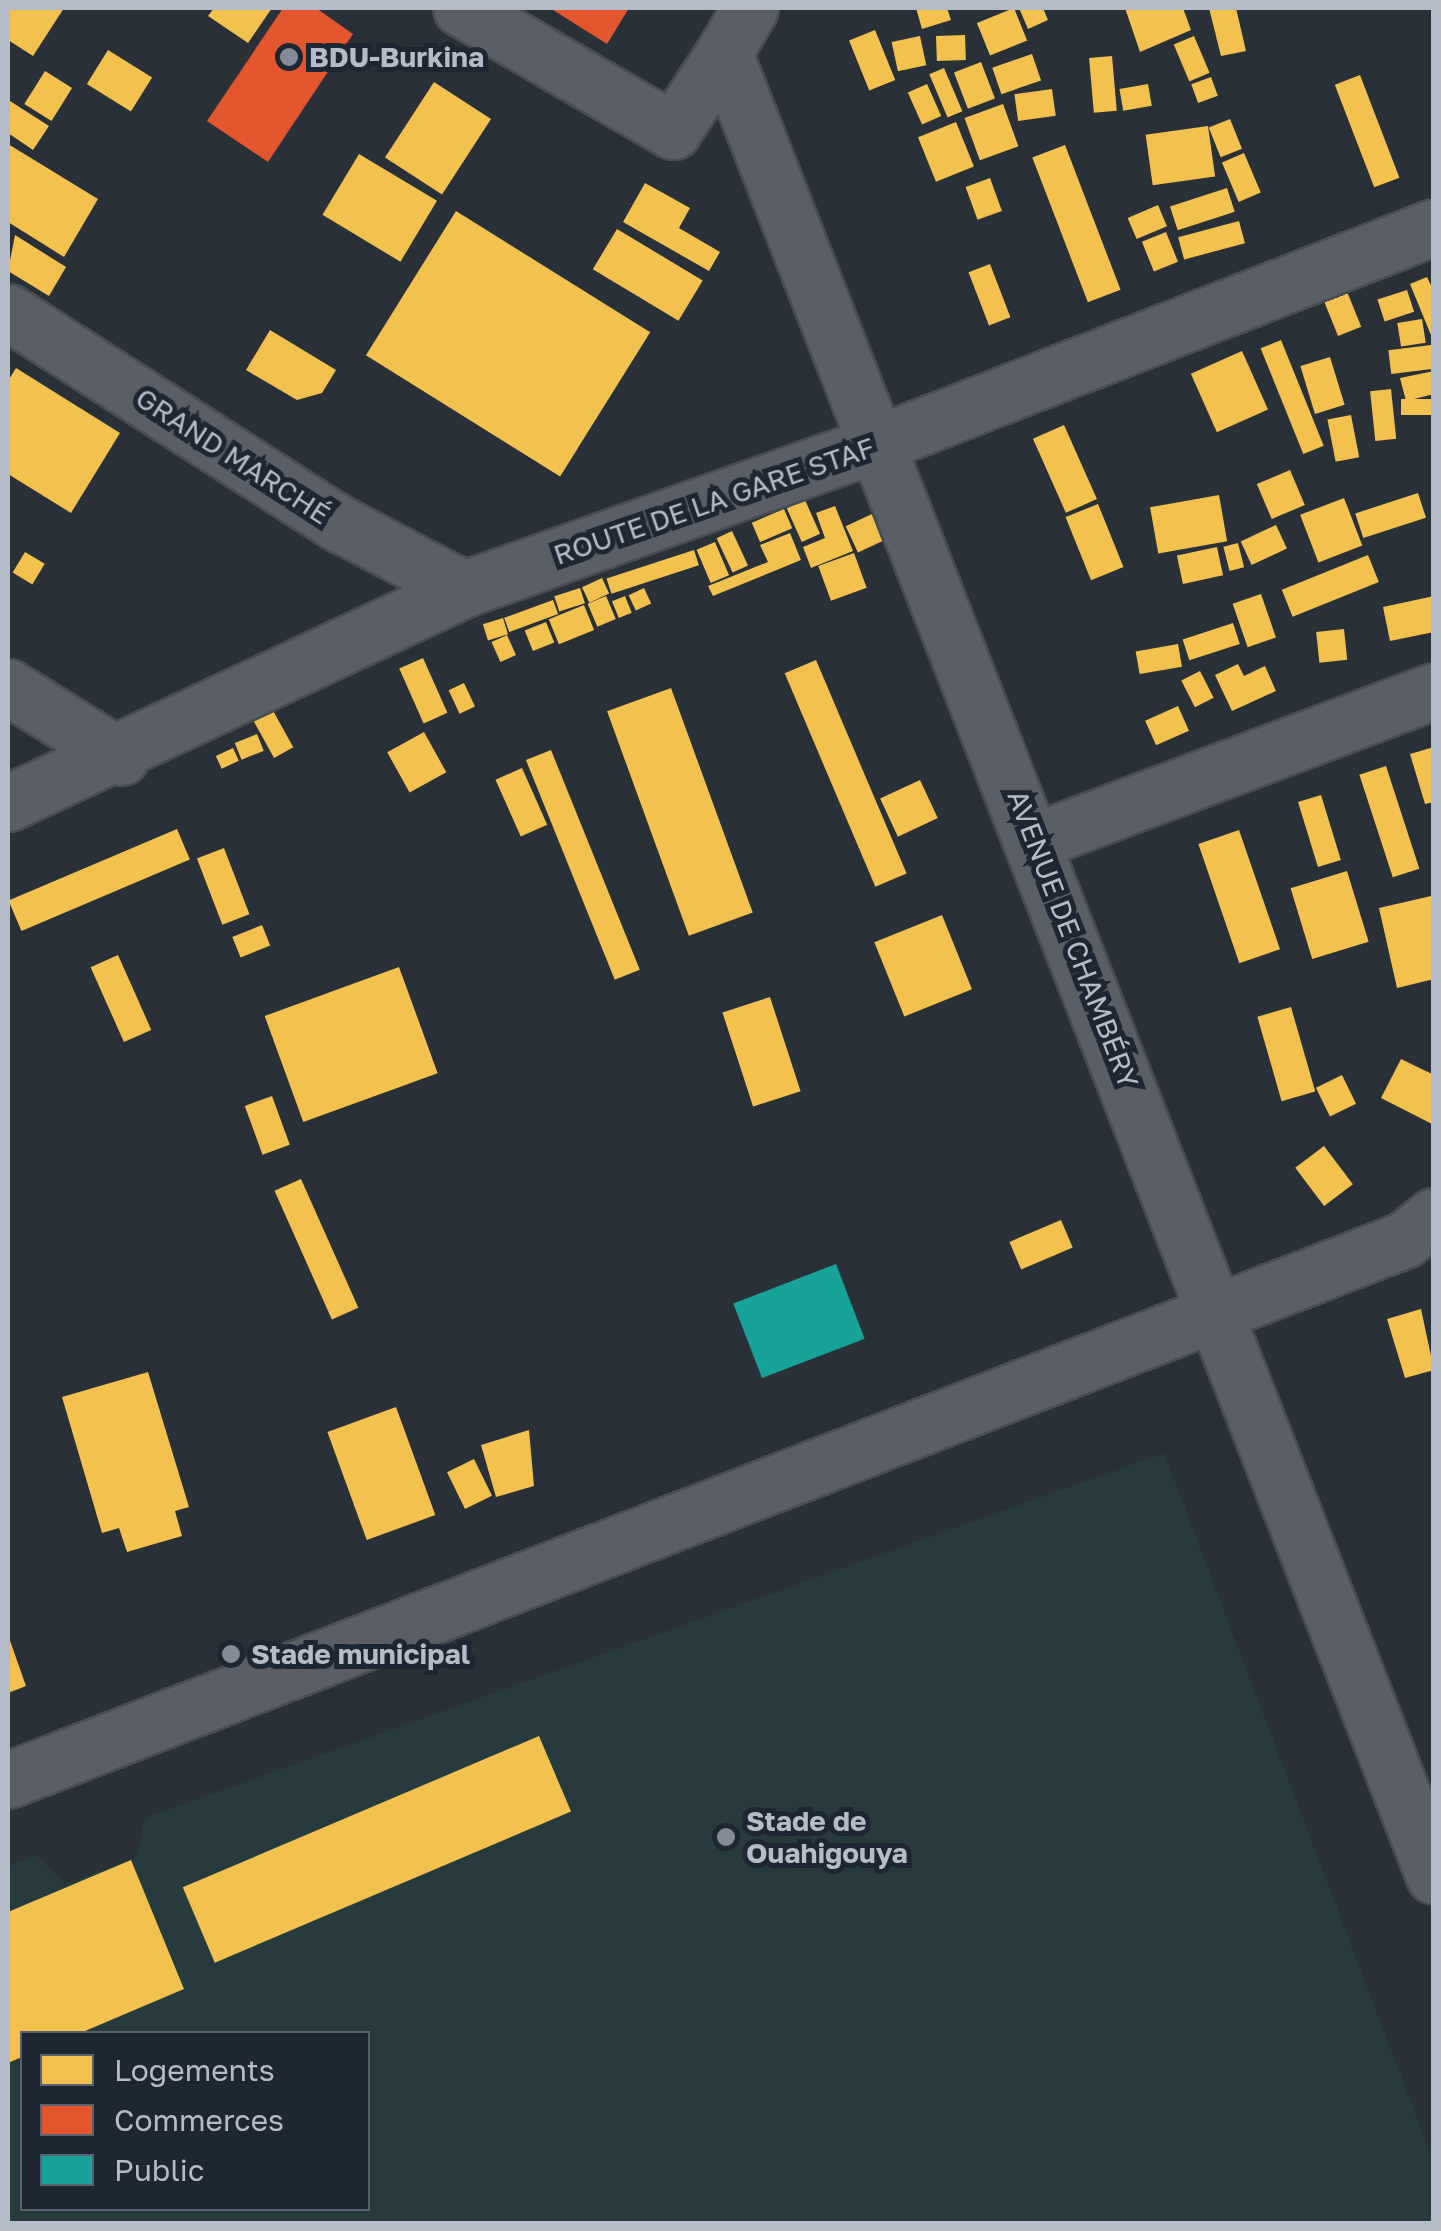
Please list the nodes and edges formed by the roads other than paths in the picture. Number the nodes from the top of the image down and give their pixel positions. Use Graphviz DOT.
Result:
graph roads {
  1 [pos="461,8"];
  2 [pos="737,30"];
  3 [pos="1434,228"];
  4 [pos="8,312"];
  5 [pos="882,442"];
  6 [pos="464,588"];
  7 [pos="8,687"];
  8 [pos="1434,690"];
  9 [pos="121,757"];
  10 [pos="8,803"];
  11 [pos="1035,841"];
  12 [pos="1424,1232"];
  13 [pos="1216,1312"];
  14 [pos="8,1780"];
  15 [pos="1419,1803"];
  16 [pos="1434,1876"];
  1 -- 2 [label="street"];
  2 -- 5 [label="street, AVENUE DE CHAMBÉRY"];
  3 -- 5 [label="street, ROUTE DE LA GARE STAF"];
  4 -- 6 [label="street, GRAND MARCHÉ"];
  5 -- 6 [label="street, ROUTE DE LA GARE STAF"];
  5 -- 11 [label="street, AVENUE DE CHAMBÉRY"];
  6 -- 9 [label="street, ROUTE DE LA GARE STAF"];
  7 -- 9 [label="street"];
  8 -- 11 [label="street"];
  9 -- 10 [label="street, ROUTE DE LA GARE STAF"];
  11 -- 13 [label="street, AVENUE DE CHAMBÉRY"];
  12 -- 13 [label="street"];
  13 -- 14 [label="street"];
  13 -- 15 [label="street, AVENUE DE CHAMBÉRY"];
  15 -- 16 [label="street, AVENUE DE CHAMBÉRY"];
}
